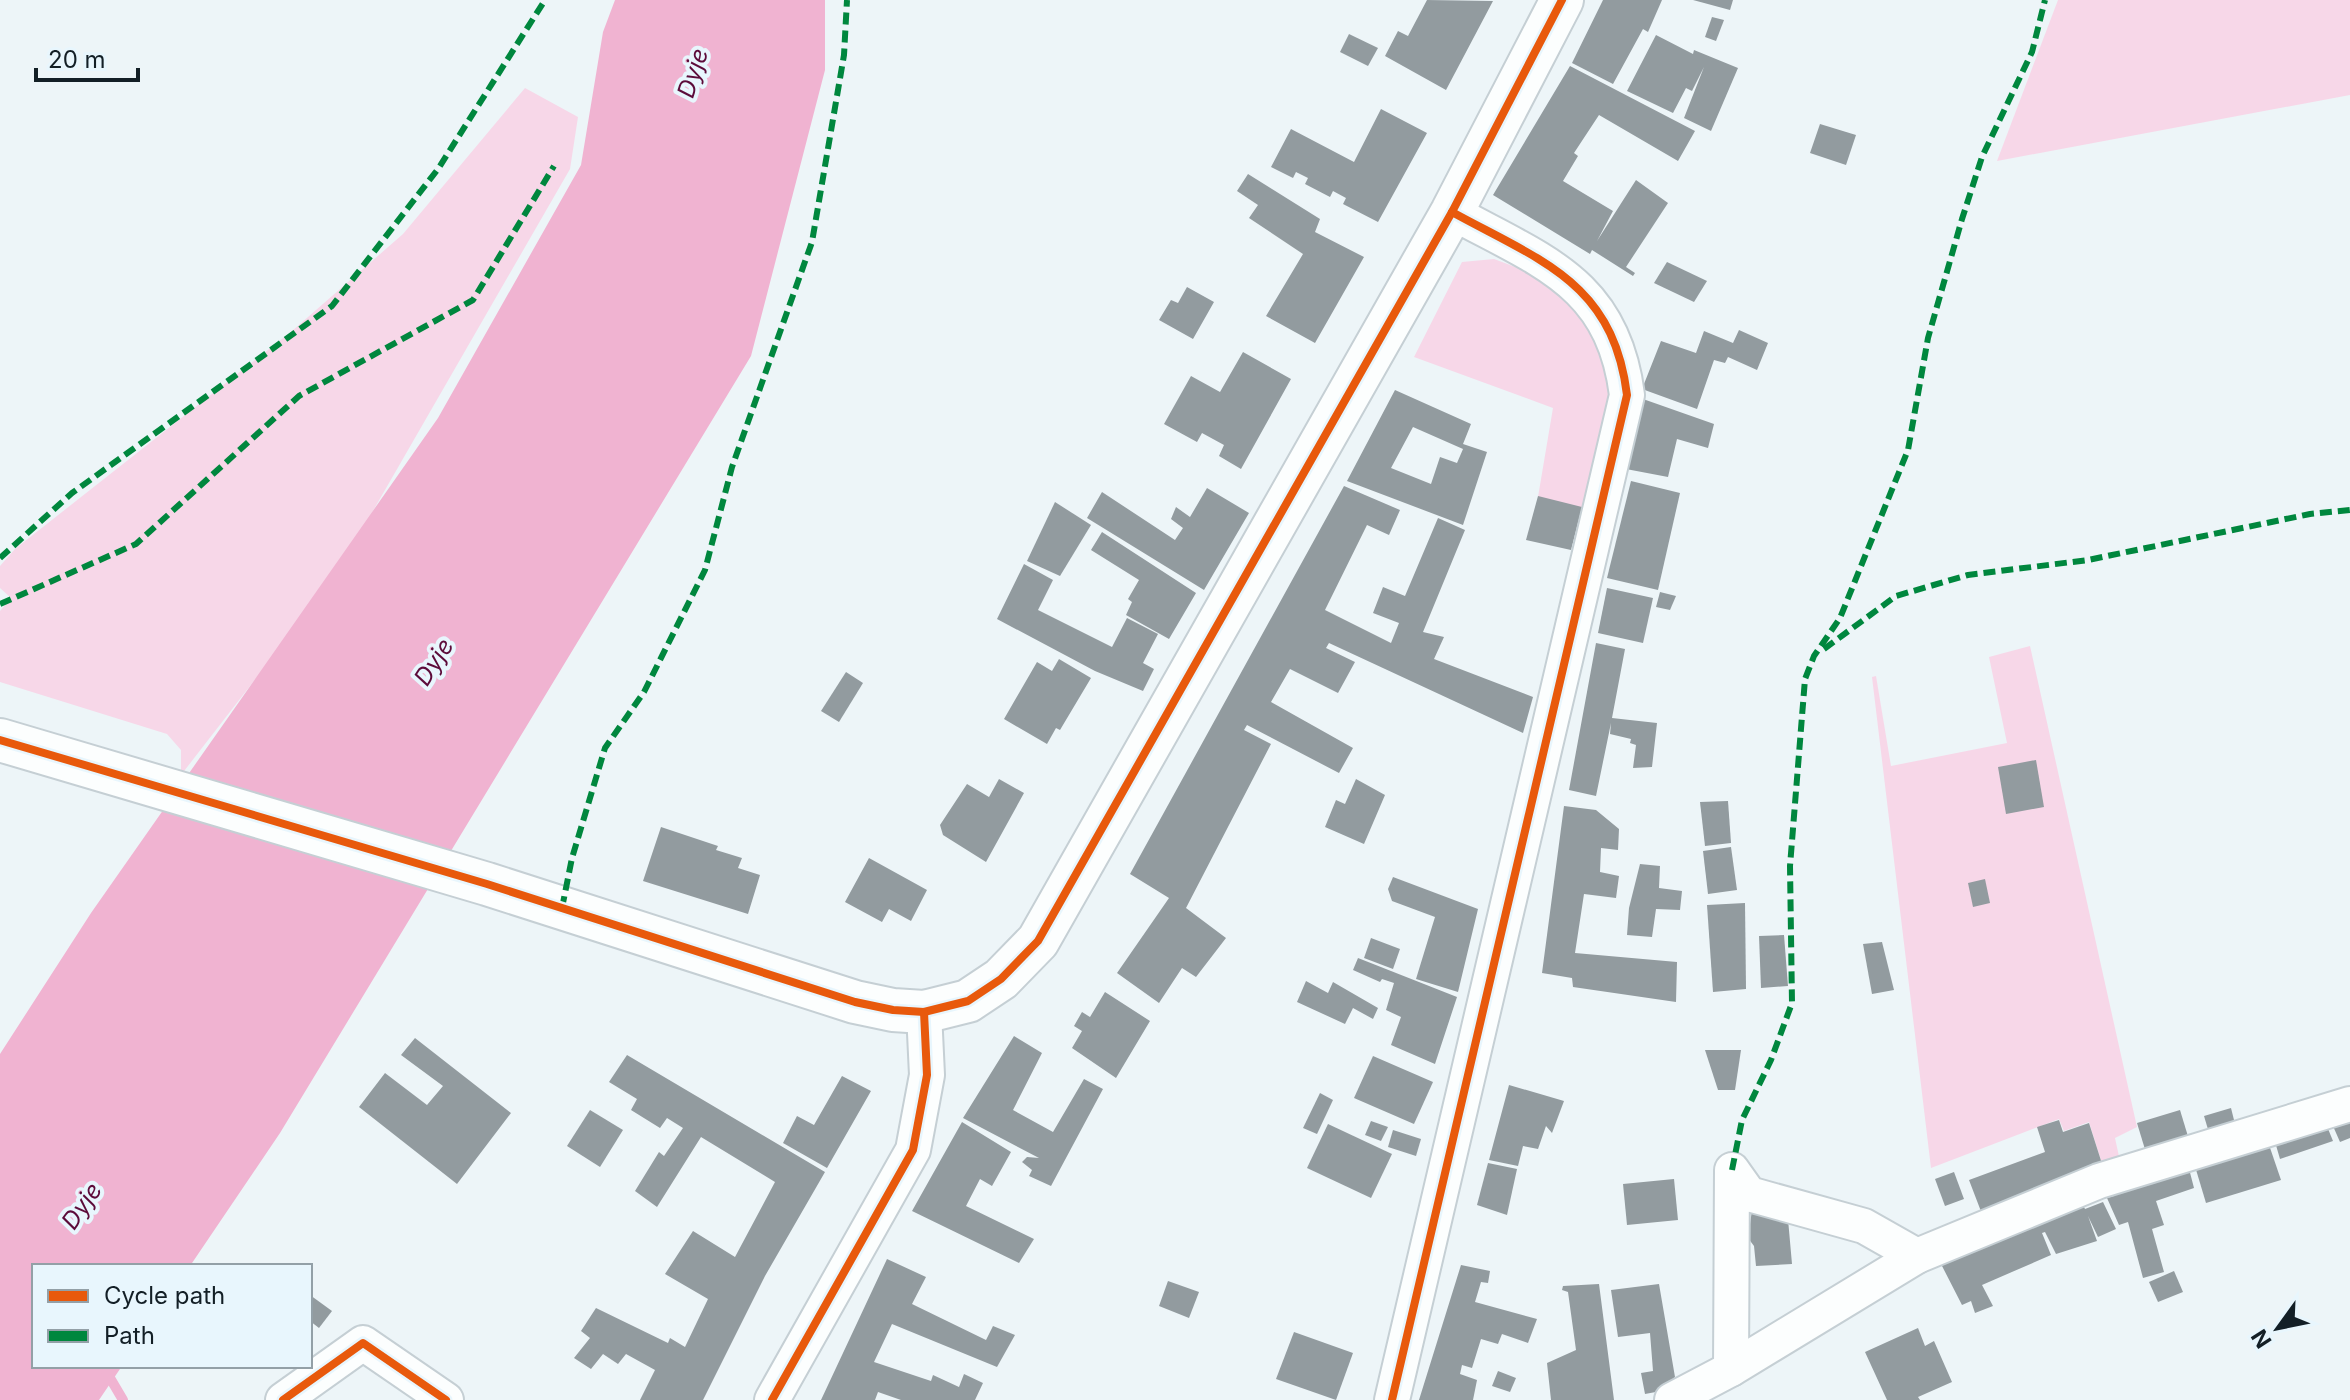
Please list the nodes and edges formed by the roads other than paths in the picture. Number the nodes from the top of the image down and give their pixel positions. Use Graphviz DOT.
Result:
graph roads {
  1 [pos="1562,0"];
  2 [pos="1452,212"];
  3 [pos="0,740"];
  4 [pos="924,1012"];
  5 [pos="2350,1104"];
  6 [pos="1917,1256"];
  7 [pos="1731,1369"];
  8 [pos="283,1400"];
  9 [pos="446,1400"];
  10 [pos="772,1400"];
  11 [pos="1392,1400"];
  12 [pos="1672,1400"];
  1 -- 2 [label="street"];
  2 -- 4 [label="street"];
  2 -- 11 [label="street"];
  3 -- 4 [label="street"];
  4 -- 10 [label="street"];
  5 -- 6 [label="street"];
  6 -- 7 [label="street"];
  6 -- 7 [label="street"];
  7 -- 12 [label="street"];
  8 -- 9 [label="street"];
}
